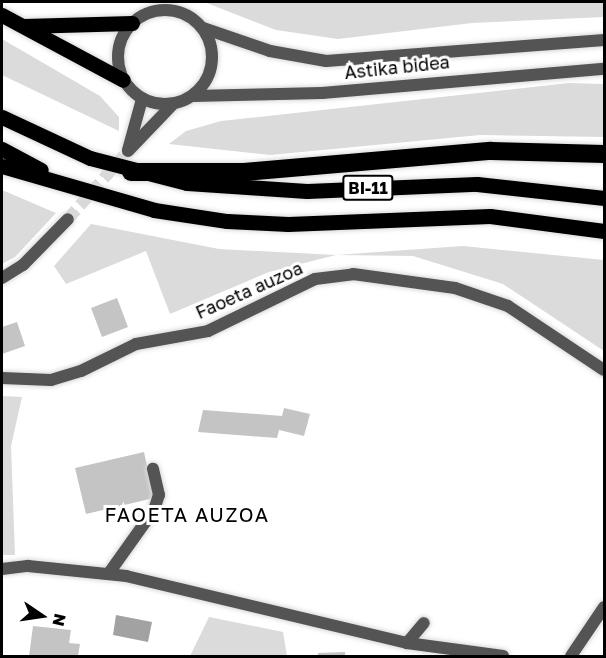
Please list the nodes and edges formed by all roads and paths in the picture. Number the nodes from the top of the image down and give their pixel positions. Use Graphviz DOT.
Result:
graph roads {
  1 [pos="2,15"];
  2 [pos="132,23"];
  3 [pos="24,26"];
  4 [pos="202,28"];
  5 [pos="604,40"];
  6 [pos="604,69"];
  7 [pos="123,80"];
  8 [pos="193,96"];
  9 [pos="141,99"];
  10 [pos="173,104"];
  11 [pos="2,117"];
  12 [pos="2,149"];
  13 [pos="604,154"];
  14 [pos="2,166"];
  15 [pos="131,172"];
  16 [pos="67,184"];
  17 [pos="604,198"];
  18 [pos="68,219"];
  19 [pos="604,231"];
  20 [pos="2,278"];
  21 [pos="604,370"];
  22 [pos="2,378"];
  23 [pos="153,469"];
  24 [pos="2,569"];
  25 [pos="109,573"];
  26 [pos="604,607"];
  27 [pos="424,623"];
  28 [pos="407,643"];
  29 [pos="503,657"];
  30 [pos="571,657"];
  1 -- 3 [label="main road"];
  2 -- 3 [label="main road"];
  2 -- 4 [label="street"];
  2 -- 7 [label="street"];
  3 -- 7 [label="main road"];
  4 -- 5 [label="street, Astika bidea"];
  4 -- 8 [label="street"];
  6 -- 8 [label="street, Astika bidea"];
  7 -- 9 [label="street"];
  8 -- 10 [label="street"];
  9 -- 10 [label="street"];
  9 -- 10 [label="street"];
  11 -- 15 [label="main road, BI-11"];
  12 -- 16 [label="main road, BI-11"];
  13 -- 15 [label="highway"];
  14 -- 16 [label="main road"];
  15 -- 17 [label="main road, BI-11"];
  16 -- 19 [label="main road, BI-11"];
  18 -- 20 [label="street"];
  21 -- 22 [label="street, Faoeta auzoa"];
  23 -- 25 [label="street"];
  24 -- 25 [label="street"];
  25 -- 28 [label="street"];
  26 -- 30 [label="street"];
  27 -- 28 [label="street"];
  28 -- 29 [label="street"];
}
